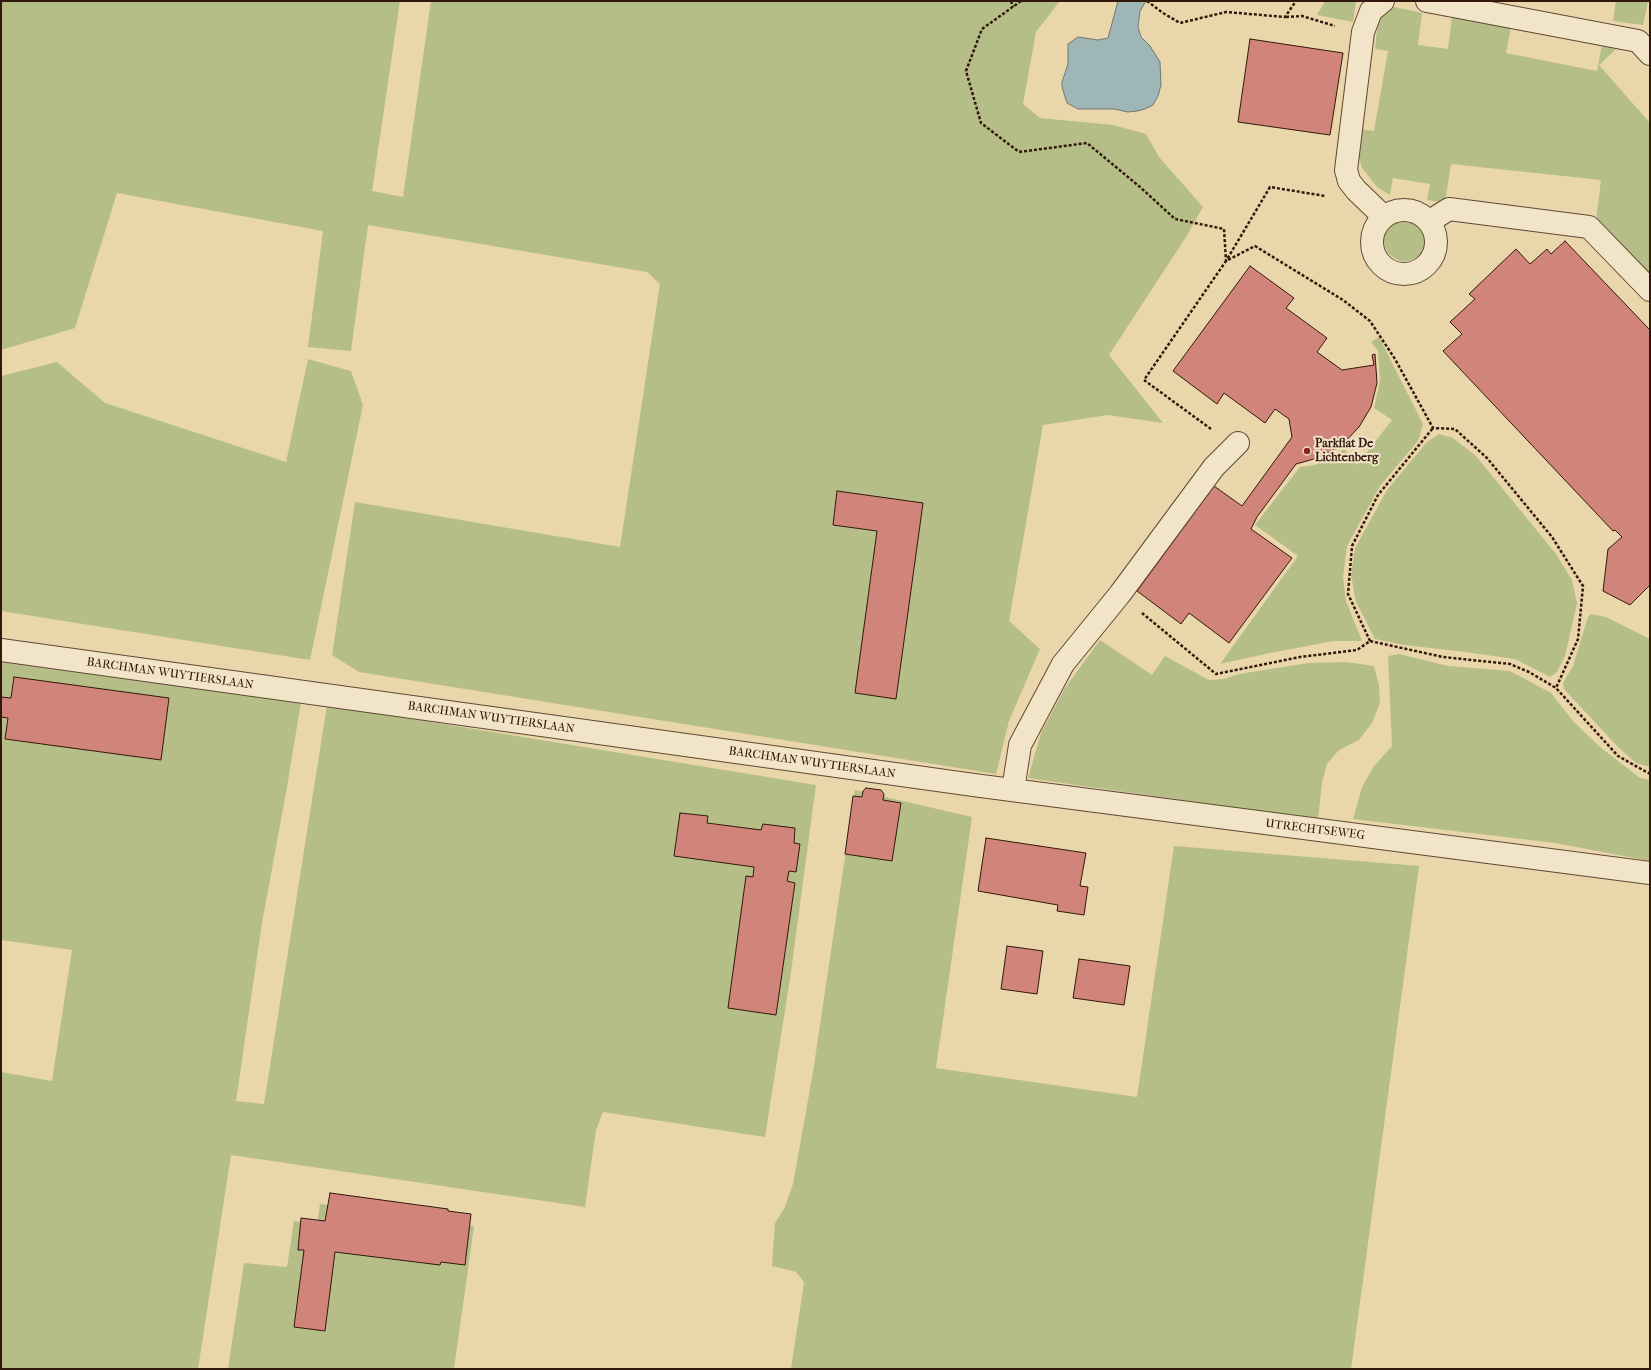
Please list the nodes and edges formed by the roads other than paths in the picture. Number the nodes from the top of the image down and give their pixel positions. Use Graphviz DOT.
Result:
graph roads {
  1 [pos="1383,1"];
  2 [pos="1427,1"];
  3 [pos="1646,43"];
  4 [pos="1384,217"];
  5 [pos="1430,221"];
  6 [pos="1650,290"];
  7 [pos="1238,443"];
  8 [pos="1,650"];
  9 [pos="981,786"];
  10 [pos="1013,790"];
  11 [pos="1650,873"];
  1 -- 4 [label="lane"];
  2 -- 3 [label="lane"];
  4 -- 5 [label="lane"];
  4 -- 5 [label="lane"];
  5 -- 6 [label="lane"];
  7 -- 10 [label="lane"];
  8 -- 9 [label="lane, BARCHMAN WUYTIERSLAAN"];
  9 -- 10 [label="lane, UTRECHTSEWEG"];
  10 -- 11 [label="lane, UTRECHTSEWEG"];
}
